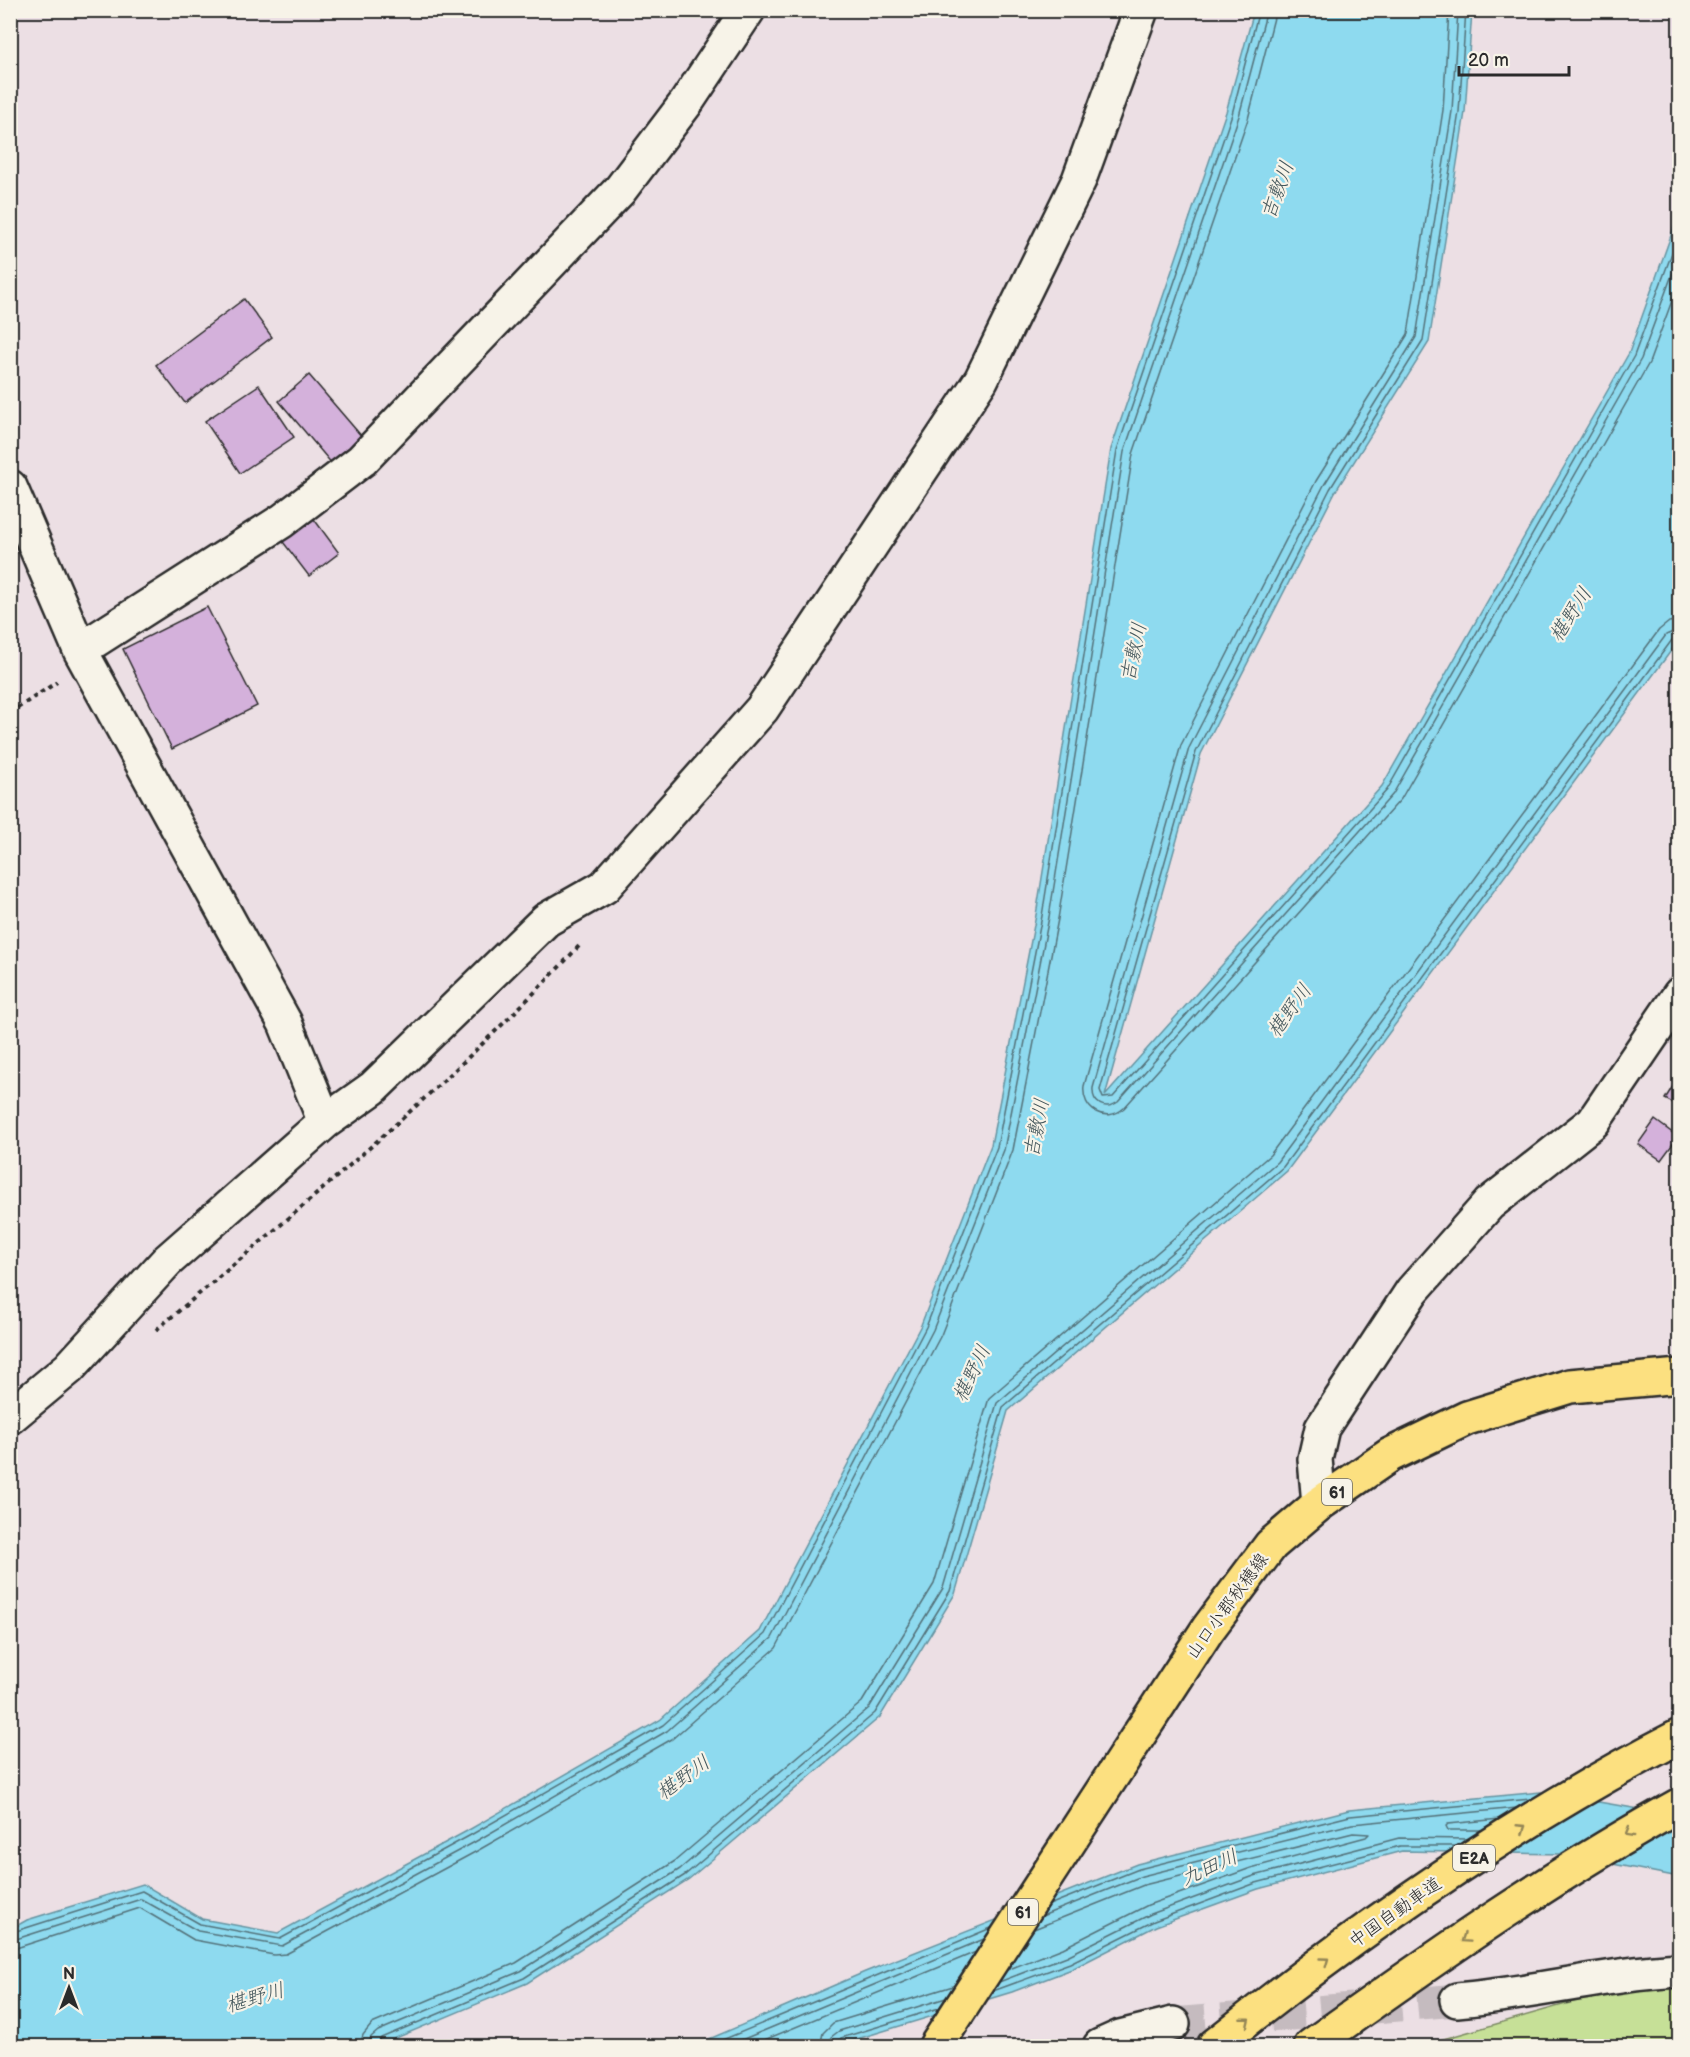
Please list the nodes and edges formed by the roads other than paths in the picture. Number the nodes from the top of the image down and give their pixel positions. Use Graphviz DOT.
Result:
graph roads {
  1 [pos="748,10"];
  2 [pos="1141,10"];
  3 [pos="10,487"];
  4 [pos="84,656"];
  5 [pos="1680,994"];
  6 [pos="325,1122"];
  7 [pos="1680,1376"];
  8 [pos="10,1417"];
  9 [pos="1319,1504"];
  10 [pos="1680,1736"];
  11 [pos="1680,1805"];
  12 [pos="1680,1970"];
  13 [pos="1457,2000"];
  14 [pos="1173,2024"];
  15 [pos="936,2046"];
  16 [pos="1100,2046"];
  17 [pos="1214,2046"];
  18 [pos="1311,2046"];
  1 -- 4 [label="street"];
  2 -- 6 [label="street"];
  3 -- 4 [label="street"];
  4 -- 6 [label="street"];
  5 -- 9 [label="street"];
  6 -- 8 [label="street"];
  7 -- 9 [label="main road, 山口小郡秋穂線 / 61"];
  9 -- 15 [label="main road, 山口小郡秋穂線 / 61"];
  17 -- 10 [label="main road, 中国自動車道 / E2A, one-way"];
  11 -- 18 [label="main road, one-way"];
  12 -- 13 [label="street"];
  14 -- 16 [label="street"];
}
